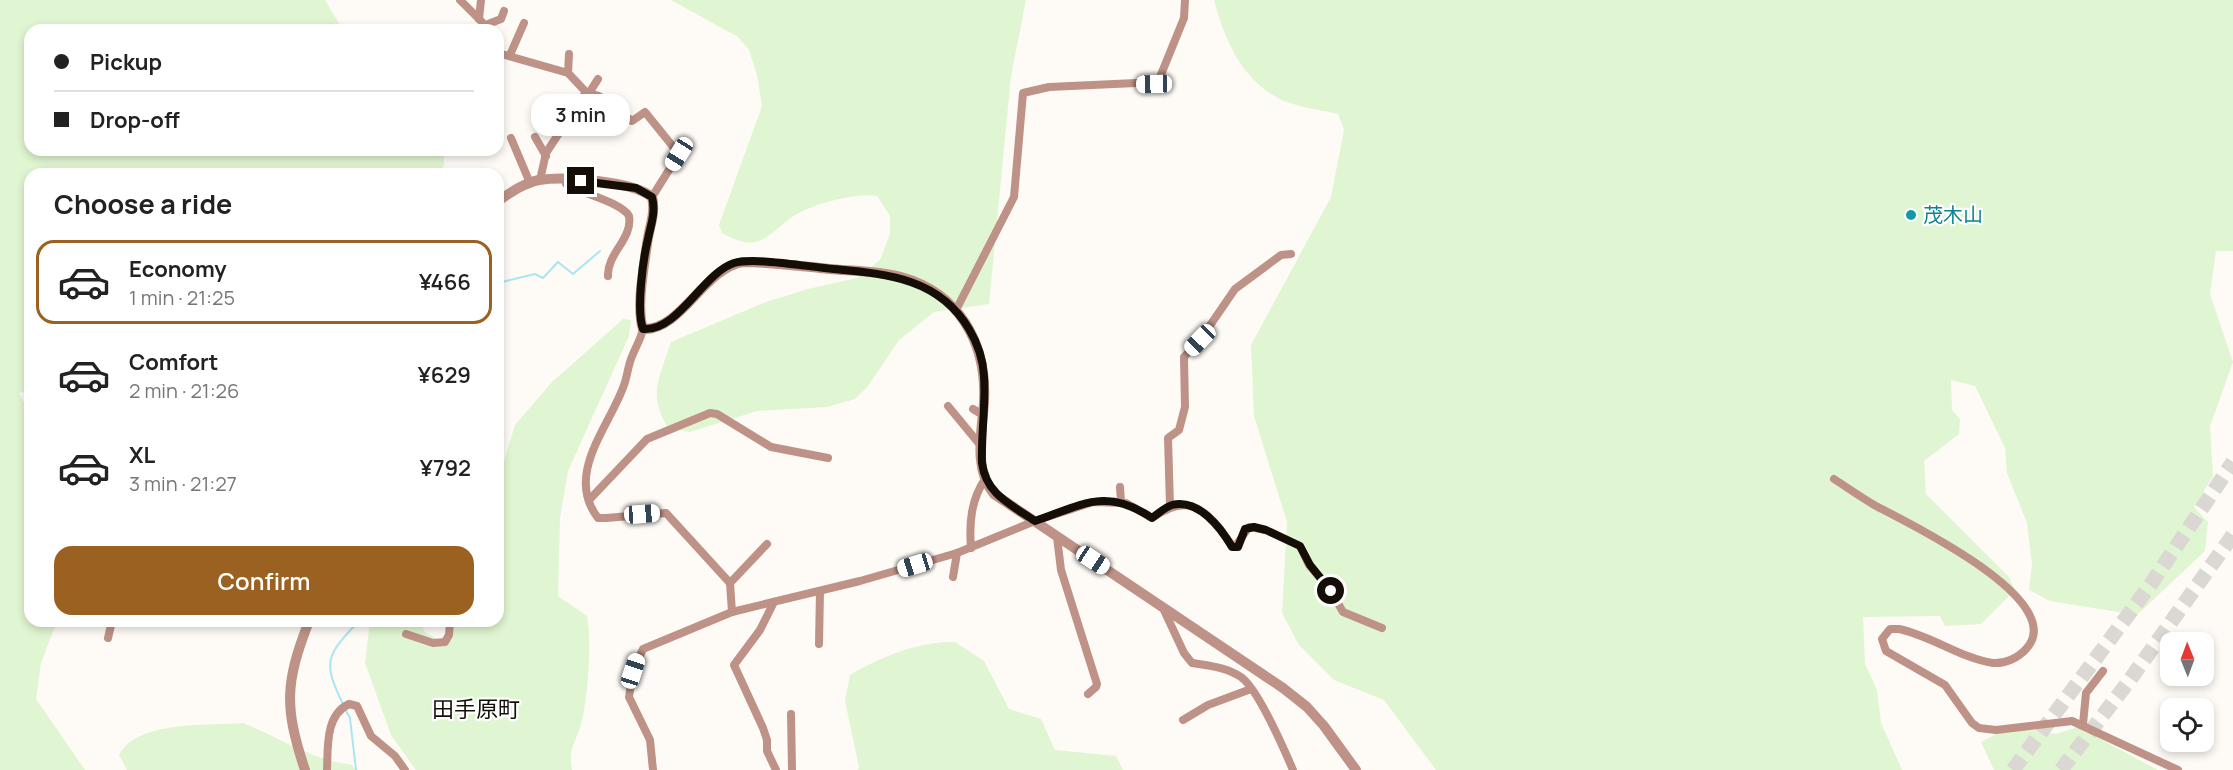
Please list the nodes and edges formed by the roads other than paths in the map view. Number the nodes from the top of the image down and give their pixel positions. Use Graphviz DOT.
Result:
graph roads {
  1 [pos="460,0"];
  2 [pos="481,0"];
  3 [pos="1185,0"];
  4 [pos="504,11"];
  5 [pos="524,23"];
  6 [pos="481,24"];
  7 [pos="482,24"];
  8 [pos="485,24"];
  9 [pos="504,54"];
  10 [pos="569,54"];
  11 [pos="510,55"];
  12 [pos="568,73"];
  13 [pos="598,79"];
  14 [pos="587,93"];
  15 [pos="535,137"];
  16 [pos="511,138"];
  17 [pos="546,156"];
  18 [pos="565,179"];
  19 [pos="535,182"];
  20 [pos="652,197"];
  21 [pos="504,198"];
  22 [pos="1291,254"];
  23 [pos="608,276"];
  24 [pos="956,310"];
  25 [pos="643,329"];
  26 [pos="948,406"];
  27 [pos="956,414"];
  28 [pos="949,421"];
  29 [pos="981,446"];
  30 [pos="828,458"];
  31 [pos="985,479"];
  32 [pos="1834,479"];
  33 [pos="1120,487"];
  34 [pos="590,499"];
  35 [pos="1120,502"];
  36 [pos="1170,506"];
  37 [pos="1035,521"];
  38 [pos="1057,537"];
  39 [pos="767,544"];
  40 [pos="971,548"];
  41 [pos="957,553"];
  42 [pos="953,576"];
  43 [pos="730,584"];
  44 [pos="820,591"];
  45 [pos="774,602"];
  46 [pos="1163,608"];
  47 [pos="732,612"];
  48 [pos="111,627"];
  49 [pos="307,627"];
  50 [pos="450,627"];
  51 [pos="1382,628"];
  52 [pos="406,634"];
  53 [pos="108,638"];
  54 [pos="819,644"];
  55 [pos="2103,671"];
  56 [pos="1251,689"];
  57 [pos="1088,694"];
  58 [pos="791,714"];
  59 [pos="1183,720"];
  60 [pos="2084,724"];
  61 [pos="305,770"];
  62 [pos="327,770"];
  63 [pos="405,770"];
  64 [pos="653,770"];
  65 [pos="776,770"];
  66 [pos="792,770"];
  67 [pos="1293,770"];
  68 [pos="1356,770"];
  69 [pos="2178,770"];
  1 -- 6 [label="street"];
  2 -- 7 [label="street"];
  3 -- 24 [label="street"];
  4 -- 8 [label="street"];
  5 -- 11 [label="street"];
  9 -- 11 [label="street"];
  10 -- 12 [label="street"];
  11 -- 12 [label="street"];
  12 -- 14 [label="street"];
  13 -- 14 [label="street"];
  14 -- 17 [label="street"];
  14 -- 20 [label="street"];
  15 -- 17 [label="street"];
  16 -- 19 [label="street"];
  17 -- 19 [label="street"];
  18 -- 19 [label="street"];
  18 -- 20 [label="street"];
  18 -- 23 [label="street"];
  19 -- 21 [label="street"];
  20 -- 25 [label="street"];
  22 -- 36 [label="street"];
  24 -- 25 [label="street"];
  24 -- 29 [label="street"];
  25 -- 34 [label="street"];
  26 -- 27 [label="street"];
  27 -- 28 [label="street"];
  27 -- 29 [label="street"];
  29 -- 31 [label="street"];
  30 -- 34 [label="street"];
  31 -- 37 [label="street"];
  31 -- 40 [label="street"];
  32 -- 60 [label="street"];
  33 -- 35 [label="street"];
  34 -- 43 [label="street"];
  35 -- 36 [label="street"];
  35 -- 37 [label="street"];
  36 -- 51 [label="street"];
  37 -- 38 [label="street"];
  37 -- 40 [label="street"];
  38 -- 46 [label="street"];
  38 -- 57 [label="street"];
  39 -- 43 [label="street"];
  40 -- 41 [label="street"];
  41 -- 42 [label="street"];
  41 -- 44 [label="street"];
  43 -- 47 [label="street"];
  44 -- 45 [label="street"];
  44 -- 54 [label="street"];
  45 -- 47 [label="street"];
  45 -- 65 [label="street"];
  46 -- 56 [label="street"];
  46 -- 68 [label="street"];
  47 -- 64 [label="street"];
  48 -- 53 [label="street"];
  49 -- 61 [label="street"];
  50 -- 52 [label="street"];
  55 -- 60 [label="street"];
  56 -- 59 [label="street"];
  56 -- 67 [label="street"];
  58 -- 66 [label="street"];
  60 -- 69 [label="street"];
  62 -- 63 [label="street"];
}
